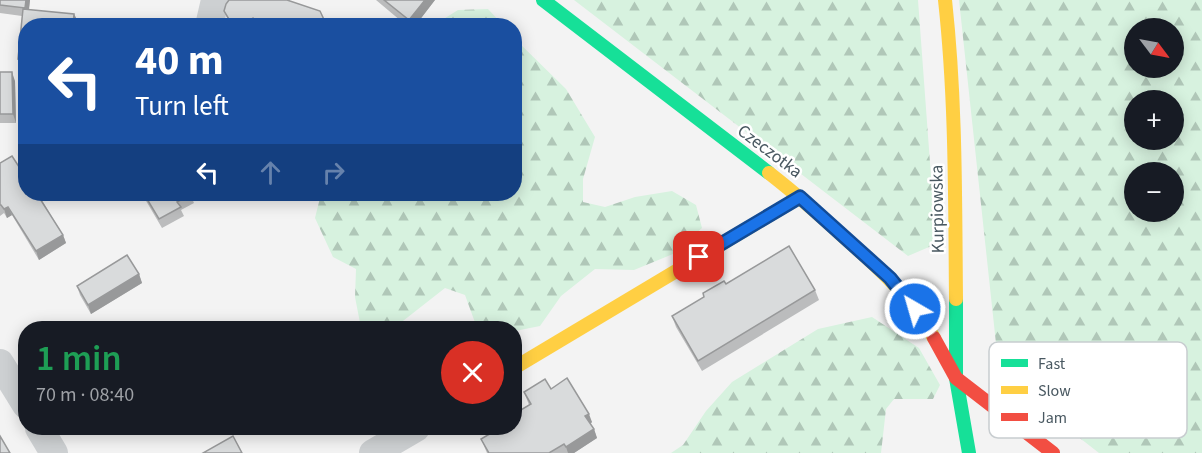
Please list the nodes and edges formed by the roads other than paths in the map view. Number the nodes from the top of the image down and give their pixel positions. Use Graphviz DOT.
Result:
graph roads {
  1 [pos="215,0"];
  2 [pos="543,0"];
  3 [pos="945,0"];
  4 [pos="211,18"];
  5 [pos="800,197"];
  6 [pos="0,363"];
  7 [pos="522,363"];
  8 [pos="956,378"];
  9 [pos="18,392"];
  10 [pos="989,404"];
  11 [pos="43,435"];
  12 [pos="404,435"];
  13 [pos="1034,438"];
  14 [pos="54,453"];
  15 [pos="373,453"];
  16 [pos="969,453"];
  17 [pos="1053,453"];
  1 -- 4 [label="street"];
  2 -- 5 [label="street, Czeczotka"];
  3 -- 8 [label="street, Kurpiowska"];
  5 -- 7 [label="street"];
  5 -- 8 [label="street, Czeczotka"];
  6 -- 9 [label="street"];
  8 -- 10 [label="street, Czeczotka"];
  8 -- 16 [label="street, Kurpiowska"];
  11 -- 14 [label="street"];
  12 -- 15 [label="street"];
  13 -- 17 [label="street, Czeczotka"];
}
